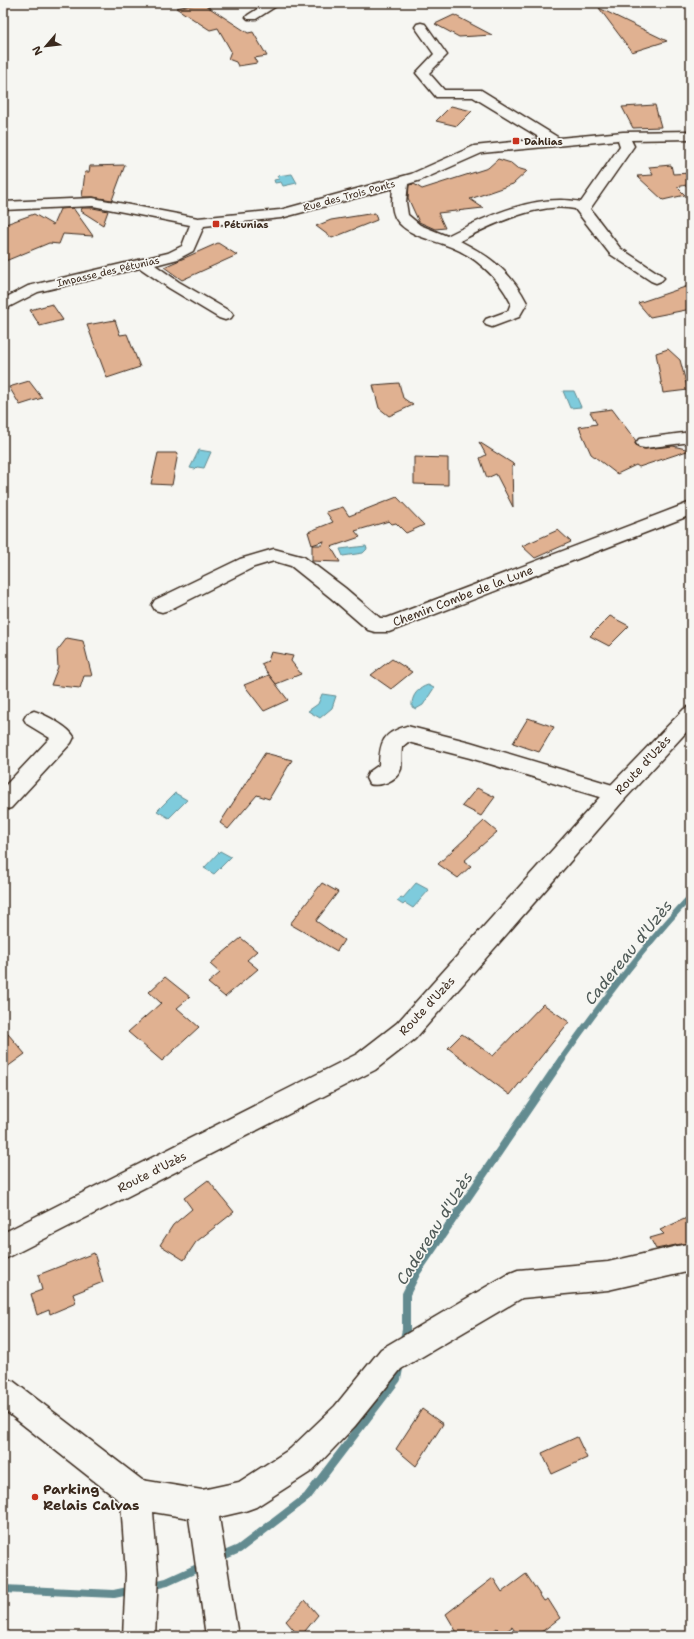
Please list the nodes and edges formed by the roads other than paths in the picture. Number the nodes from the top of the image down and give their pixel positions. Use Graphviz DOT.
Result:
graph roads {
  1 [pos="275,3"];
  2 [pos="252,17"];
  3 [pos="421,27"];
  4 [pos="691,135"];
  5 [pos="623,136"];
  6 [pos="556,142"];
  7 [pos="401,181"];
  8 [pos="3,206"];
  9 [pos="581,208"];
  10 [pos="198,222"];
  11 [pos="449,241"];
  12 [pos="143,263"];
  13 [pos="656,278"];
  14 [pos="3,305"];
  15 [pos="224,315"];
  16 [pos="492,322"];
  17 [pos="691,437"];
  18 [pos="645,443"];
  19 [pos="691,508"];
  20 [pos="162,605"];
  21 [pos="691,714"];
  22 [pos="34,719"];
  23 [pos="377,778"];
  24 [pos="616,794"];
  25 [pos="3,802"];
  26 [pos="3,1247"];
  27 [pos="691,1257"];
  28 [pos="3,1390"];
  29 [pos="136,1494"];
  30 [pos="202,1505"];
  31 [pos="139,1636"];
  32 [pos="222,1636"];
  1 -- 2 [label="street"];
  3 -- 6 [label="street"];
  4 -- 5 [label="street, Rue des Trois Ponts"];
  5 -- 6 [label="street, Rue des Trois Ponts"];
  5 -- 9 [label="street"];
  6 -- 7 [label="street, Rue des Trois Ponts"];
  7 -- 10 [label="street, Rue des Trois Ponts"];
  7 -- 11 [label="street"];
  8 -- 10 [label="street, Rue des Trois Ponts"];
  9 -- 11 [label="street"];
  9 -- 13 [label="street"];
  10 -- 12 [label="street, Impasse des Pétunias"];
  11 -- 16 [label="street"];
  12 -- 14 [label="street, Impasse des Pétunias"];
  12 -- 15 [label="street"];
  17 -- 18 [label="street"];
  19 -- 20 [label="street, Chemin Combe de la Lune"];
  21 -- 24 [label="street, Route d'Uzès"];
  22 -- 25 [label="street"];
  23 -- 24 [label="street"];
  24 -- 26 [label="street, Route d'Uzès"];
  27 -- 30 [label="street"];
  28 -- 29 [label="street"];
  29 -- 30 [label="street"];
  29 -- 31 [label="street"];
  30 -- 32 [label="street"];
}
